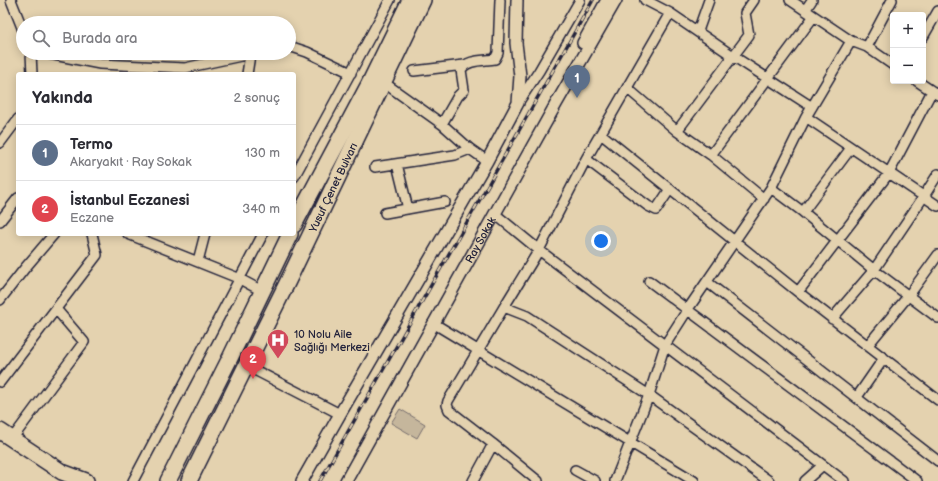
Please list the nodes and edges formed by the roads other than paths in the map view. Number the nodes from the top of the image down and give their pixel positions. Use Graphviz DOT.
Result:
graph roads {
  1 [pos="11,0"];
  2 [pos="390,0"];
  3 [pos="410,0"];
  4 [pos="423,0"];
  5 [pos="500,0"];
  6 [pos="517,0"];
  7 [pos="580,0"];
  8 [pos="607,0"];
  9 [pos="616,0"];
  10 [pos="645,0"];
  11 [pos="709,0"];
  12 [pos="754,0"];
  13 [pos="790,0"];
  14 [pos="812,0"];
  15 [pos="892,0"];
  16 [pos="806,9"];
  17 [pos="938,11"];
  18 [pos="670,13"];
  19 [pos="17,16"];
  20 [pos="814,16"];
  21 [pos="698,31"];
  22 [pos="926,32"];
  23 [pos="851,41"];
  24 [pos="296,48"];
  25 [pos="867,48"];
  26 [pos="732,56"];
  27 [pos="31,60"];
  28 [pos="80,60"];
  29 [pos="229,60"];
  30 [pos="251,60"];
  31 [pos="890,63"];
  32 [pos="100,64"];
  33 [pos="464,65"];
  34 [pos="184,71"];
  35 [pos="414,71"];
  36 [pos="32,72"];
  37 [pos="98,72"];
  38 [pos="248,72"];
  39 [pos="351,73"];
  40 [pos="768,78"];
  41 [pos="383,82"];
  42 [pos="922,84"];
  43 [pos="627,88"];
  44 [pos="935,93"];
  45 [pos="518,103"];
  46 [pos="812,107"];
  47 [pos="806,117"];
  48 [pos="16,122"];
  49 [pos="442,124"];
  50 [pos="677,131"];
  51 [pos="601,134"];
  52 [pos="0,143"];
  53 [pos="851,148"];
  54 [pos="470,149"];
  55 [pos="711,155"];
  56 [pos="586,159"];
  57 [pos="487,161"];
  58 [pos="396,164"];
  59 [pos="375,167"];
  60 [pos="296,173"];
  61 [pos="889,173"];
  62 [pos="938,174"];
  63 [pos="771,188"];
  64 [pos="670,189"];
  65 [pos="924,196"];
  66 [pos="764,199"];
  67 [pos="16,201"];
  68 [pos="445,202"];
  69 [pos="938,206"];
  70 [pos="408,209"];
  71 [pos="803,212"];
  72 [pos="385,213"];
  73 [pos="495,214"];
  74 [pos="0,221"];
  75 [pos="296,221"];
  76 [pos="52,236"];
  77 [pos="92,236"];
  78 [pos="133,236"];
  79 [pos="204,236"];
  80 [pos="262,236"];
  81 [pos="289,236"];
  82 [pos="838,239"];
  83 [pos="734,241"];
  84 [pos="539,250"];
  85 [pos="938,255"];
  86 [pos="198,261"];
  87 [pos="874,270"];
  88 [pos="238,278"];
  89 [pos="649,281"];
  90 [pos="707,282"];
  91 [pos="262,291"];
  92 [pos="798,292"];
  93 [pos="909,295"];
  94 [pos="0,300"];
  95 [pos="504,307"];
  96 [pos="56,309"];
  97 [pos="688,309"];
  98 [pos="938,318"];
  99 [pos="832,319"];
  100 [pos="433,323"];
  101 [pos="665,345"];
  102 [pos="868,345"];
  103 [pos="478,350"];
  104 [pos="884,358"];
  105 [pos="245,365"];
  106 [pos="0,382"];
  107 [pos="649,395"];
  108 [pos="857,397"];
  109 [pos="938,399"];
  110 [pos="340,414"];
  111 [pos="4,437"];
  112 [pos="630,443"];
  113 [pos="493,444"];
  114 [pos="938,461"];
  115 [pos="823,466"];
  116 [pos="575,470"];
  117 [pos="63,478"];
  118 [pos="536,480"];
  119 [pos="85,481"];
  120 [pos="133,481"];
  121 [pos="168,481"];
  122 [pos="189,481"];
  123 [pos="302,481"];
  124 [pos="341,481"];
  125 [pos="346,481"];
  126 [pos="472,481"];
  127 [pos="595,481"];
  128 [pos="615,481"];
  129 [pos="694,481"];
  130 [pos="769,481"];
  131 [pos="805,481"];
  132 [pos="844,481"];
  133 [pos="917,481"];
  1 -- 19 [label="street"];
  2 -- 39 [label="street"];
  3 -- 75 [label="highway, Yusuf Çenet Bulvarı"];
  4 -- 41 [label="highway, Yusuf Çenet Bulvarı"];
  5 -- 33 [label="street"];
  6 -- 45 [label="street"];
  7 -- 45 [label="street"];
  8 -- 124 [label="street"];
  9 -- 73 [label="street, Ray Sokak"];
  10 -- 18 [label="street"];
  11 -- 21 [label="street"];
  12 -- 26 [label="street"];
  13 -- 16 [label="street"];
  14 -- 16 [label="street"];
  15 -- 25 [label="street"];
  16 -- 20 [label="street"];
  17 -- 22 [label="street"];
  18 -- 21 [label="street"];
  18 -- 43 [label="street"];
  20 -- 23 [label="street"];
  20 -- 40 [label="street"];
  21 -- 26 [label="street"];
  23 -- 25 [label="street"];
  23 -- 46 [label="street"];
  24 -- 39 [label="street"];
  25 -- 31 [label="street"];
  26 -- 40 [label="street"];
  26 -- 50 [label="street"];
  27 -- 36 [label="street"];
  28 -- 32 [label="street"];
  29 -- 34 [label="street"];
  30 -- 38 [label="street"];
  32 -- 34 [label="street"];
  32 -- 37 [label="street"];
  33 -- 35 [label="street"];
  33 -- 49 [label="street"];
  39 -- 60 [label="street"];
  40 -- 46 [label="street"];
  40 -- 55 [label="street"];
  41 -- 49 [label="street"];
  41 -- 105 [label="highway, Yusuf Çenet Bulvarı"];
  42 -- 44 [label="street"];
  43 -- 50 [label="street"];
  43 -- 51 [label="street"];
  44 -- 61 [label="street"];
  45 -- 57 [label="street"];
  46 -- 47 [label="street"];
  47 -- 53 [label="street"];
  47 -- 63 [label="street"];
  48 -- 52 [label="street"];
  49 -- 54 [label="street"];
  50 -- 55 [label="street"];
  51 -- 56 [label="street"];
  51 -- 64 [label="street"];
  53 -- 61 [label="street"];
  53 -- 71 [label="street"];
  54 -- 57 [label="street"];
  54 -- 58 [label="street"];
  55 -- 66 [label="street"];
  56 -- 64 [label="street"];
  56 -- 84 [label="street"];
  57 -- 110 [label="street"];
  58 -- 59 [label="street"];
  58 -- 70 [label="street"];
  61 -- 65 [label="street"];
  61 -- 82 [label="street"];
  62 -- 65 [label="street"];
  63 -- 66 [label="street"];
  63 -- 71 [label="street"];
  64 -- 83 [label="street"];
  65 -- 69 [label="street"];
  65 -- 87 [label="street"];
  66 -- 83 [label="street"];
  67 -- 74 [label="street"];
  68 -- 70 [label="street"];
  70 -- 72 [label="street"];
  71 -- 82 [label="street"];
  73 -- 84 [label="street"];
  73 -- 100 [label="street, Ray Sokak"];
  76 -- 94 [label="street"];
  77 -- 96 [label="street"];
  78 -- 86 [label="street"];
  79 -- 86 [label="street"];
  80 -- 88 [label="street"];
  81 -- 91 [label="highway"];
  82 -- 87 [label="street"];
  82 -- 92 [label="street"];
  83 -- 90 [label="street"];
  83 -- 92 [label="street"];
  84 -- 95 [label="street"];
  84 -- 101 [label="street"];
  85 -- 93 [label="street"];
  86 -- 88 [label="street"];
  87 -- 93 [label="street"];
  87 -- 99 [label="street"];
  88 -- 91 [label="street"];
  88 -- 120 [label="street"];
  89 -- 97 [label="street"];
  90 -- 97 [label="street"];
  90 -- 108 [label="street"];
  91 -- 121 [label="highway"];
  92 -- 99 [label="street"];
  93 -- 98 [label="street"];
  93 -- 102 [label="street"];
  95 -- 103 [label="street"];
  95 -- 107 [label="street"];
  96 -- 106 [label="street"];
  96 -- 111 [label="street"];
  97 -- 101 [label="street"];
  97 -- 133 [label="street"];
  99 -- 102 [label="street"];
  100 -- 103 [label="street"];
  100 -- 125 [label="street, Ray Sokak"];
  101 -- 107 [label="street"];
  101 -- 115 [label="street"];
  102 -- 104 [label="street"];
  103 -- 112 [label="street"];
  103 -- 113 [label="street"];
  104 -- 108 [label="street"];
  104 -- 109 [label="street"];
  105 -- 110 [label="street"];
  105 -- 122 [label="highway, Yusuf Çenet Bulvarı"];
  107 -- 112 [label="street"];
  107 -- 130 [label="street"];
  108 -- 114 [label="street"];
  110 -- 123 [label="street"];
  111 -- 117 [label="highway"];
  112 -- 128 [label="street"];
  112 -- 129 [label="street"];
  113 -- 118 [label="street"];
  113 -- 126 [label="street"];
  115 -- 131 [label="street"];
  115 -- 132 [label="street"];
  116 -- 127 [label="street"];
  117 -- 119 [label="highway"];
}
